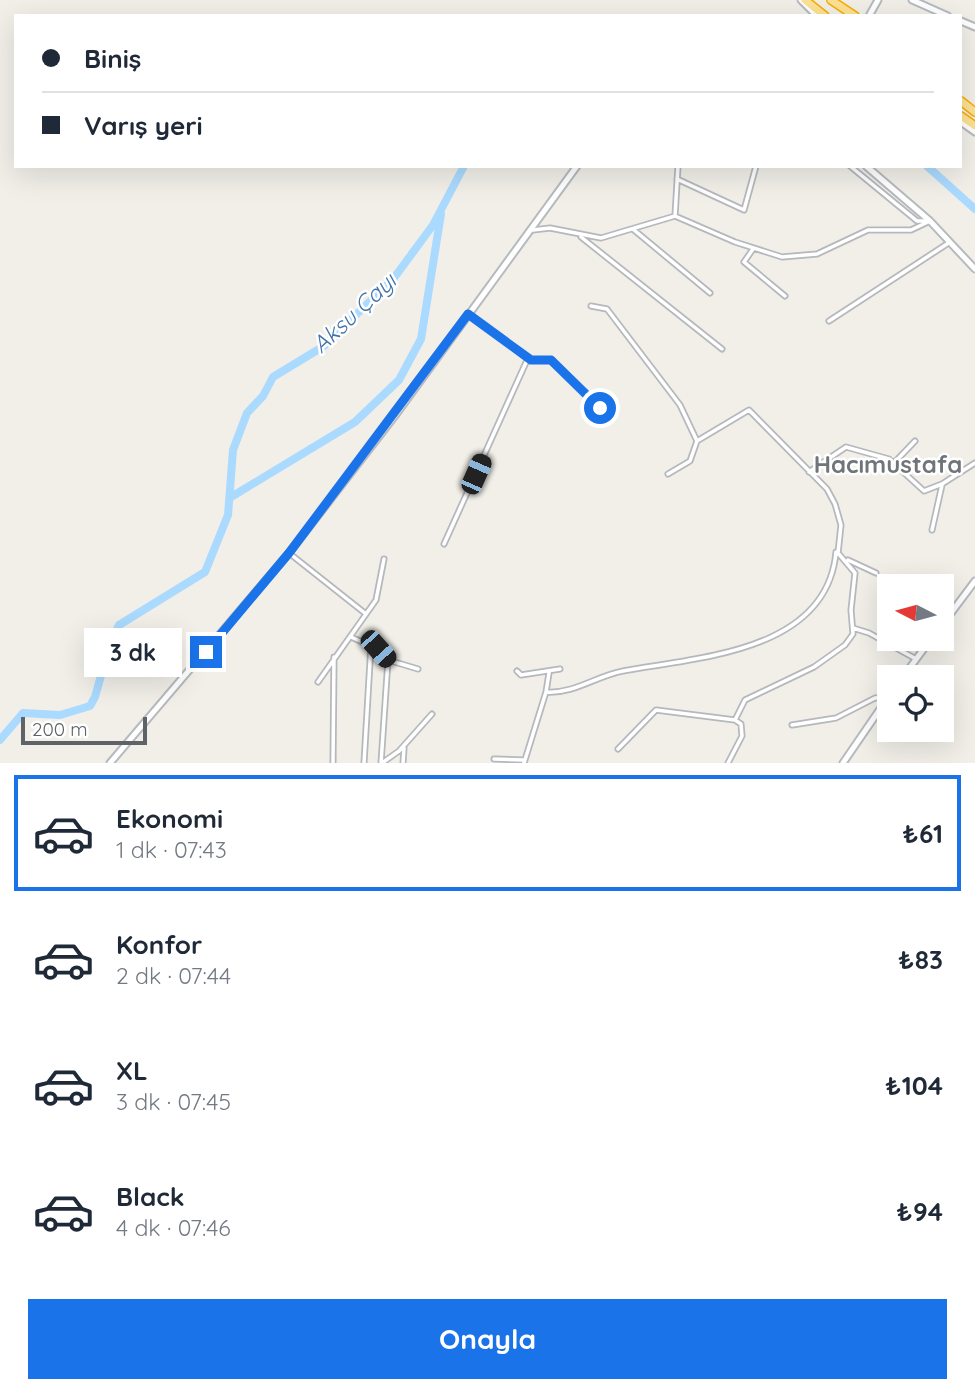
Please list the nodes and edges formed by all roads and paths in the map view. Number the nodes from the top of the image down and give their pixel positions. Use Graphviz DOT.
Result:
graph roads {
  1 [pos="803,0"];
  2 [pos="831,0"];
  3 [pos="912,0"];
  4 [pos="815,14"];
  5 [pos="822,14"];
  6 [pos="852,14"];
  7 [pos="944,14"];
  8 [pos="576,168"];
  9 [pos="678,168"];
  10 [pos="755,168"];
  11 [pos="852,168"];
  12 [pos="868,168"];
  13 [pos="677,179"];
  14 [pos="675,216"];
  15 [pos="930,221"];
  16 [pos="533,230"];
  17 [pos="634,230"];
  18 [pos="580,236"];
  19 [pos="950,242"];
  20 [pos="753,249"];
  21 [pos="975,268"];
  22 [pos="710,293"];
  23 [pos="785,296"];
  24 [pos="591,306"];
  25 [pos="468,314"];
  26 [pos="829,321"];
  27 [pos="722,349"];
  28 [pos="528,358"];
  29 [pos="600,408"];
  30 [pos="697,441"];
  31 [pos="915,441"];
  32 [pos="894,463"];
  33 [pos="975,463"];
  34 [pos="810,472"];
  35 [pos="668,474"];
  36 [pos="942,484"];
  37 [pos="932,530"];
  38 [pos="444,544"];
  39 [pos="837,547"];
  40 [pos="289,553"];
  41 [pos="384,559"];
  42 [pos="846,559"];
  43 [pos="876,573"];
  44 [pos="975,581"];
  45 [pos="954,609"];
  46 [pos="366,614"];
  47 [pos="853,628"];
  48 [pos="351,636"];
  49 [pos="877,639"];
  50 [pos="371,645"];
  51 [pos="901,651"];
  52 [pos="922,651"];
  53 [pos="334,657"];
  54 [pos="916,659"];
  55 [pos="388,660"];
  56 [pos="911,665"];
  57 [pos="418,669"];
  58 [pos="560,669"];
  59 [pos="517,671"];
  60 [pos="549,673"];
  61 [pos="318,682"];
  62 [pos="546,692"];
  63 [pos="877,698"];
  64 [pos="432,714"];
  65 [pos="877,714"];
  66 [pos="735,720"];
  67 [pos="792,725"];
  68 [pos="404,747"];
  69 [pos="618,749"];
  70 [pos="494,759"];
  71 [pos="524,762"];
  72 [pos="110,763"];
  73 [pos="333,763"];
  74 [pos="364,763"];
  75 [pos="382,763"];
  76 [pos="403,763"];
  77 [pos="728,763"];
  78 [pos="843,763"];
  1 -- 4 [label="street"];
  1 -- 5 [label="highway"];
  2 -- 6 [label="highway"];
  3 -- 7 [label="street"];
  8 -- 16 [label="street"];
  9 -- 13 [label="street"];
  10 -- 13 [label="street"];
  11 -- 15 [label="street"];
  12 -- 15 [label="street"];
  13 -- 14 [label="street"];
  14 -- 17 [label="street"];
  14 -- 20 [label="street"];
  15 -- 19 [label="street"];
  15 -- 20 [label="street"];
  16 -- 18 [label="street"];
  16 -- 25 [label="street"];
  17 -- 18 [label="street"];
  17 -- 22 [label="street"];
  18 -- 27 [label="street"];
  19 -- 21 [label="street"];
  19 -- 26 [label="street"];
  20 -- 23 [label="street"];
  24 -- 30 [label="street"];
  25 -- 28 [label="street"];
  25 -- 40 [label="street"];
  28 -- 29 [label="street"];
  28 -- 38 [label="street"];
  30 -- 34 [label="street"];
  30 -- 35 [label="street"];
  31 -- 32 [label="street"];
  32 -- 34 [label="street"];
  32 -- 36 [label="street"];
  33 -- 36 [label="street"];
  34 -- 39 [label="street"];
  36 -- 37 [label="street"];
  39 -- 42 [label="street"];
  39 -- 62 [label="street"];
  40 -- 46 [label="street"];
  40 -- 72 [label="street"];
  41 -- 46 [label="street"];
  42 -- 43 [label="street"];
  42 -- 47 [label="street"];
  44 -- 45 [label="street"];
  46 -- 48 [label="street"];
  47 -- 49 [label="street"];
  47 -- 66 [label="street"];
  48 -- 50 [label="street"];
  48 -- 53 [label="street"];
  50 -- 55 [label="street"];
  50 -- 74 [label="street"];
  51 -- 54 [label="street"];
  52 -- 54 [label="street"];
  53 -- 61 [label="street"];
  53 -- 73 [label="street"];
  54 -- 56 [label="street"];
  55 -- 57 [label="street"];
  55 -- 75 [label="street"];
  58 -- 60 [label="street"];
  59 -- 60 [label="street"];
  60 -- 62 [label="street"];
  62 -- 71 [label="street"];
  63 -- 67 [label="street"];
  64 -- 68 [label="street"];
  65 -- 78 [label="street"];
  66 -- 69 [label="street"];
  66 -- 77 [label="street"];
  68 -- 75 [label="street"];
  68 -- 76 [label="street"];
  70 -- 71 [label="street"];
}
